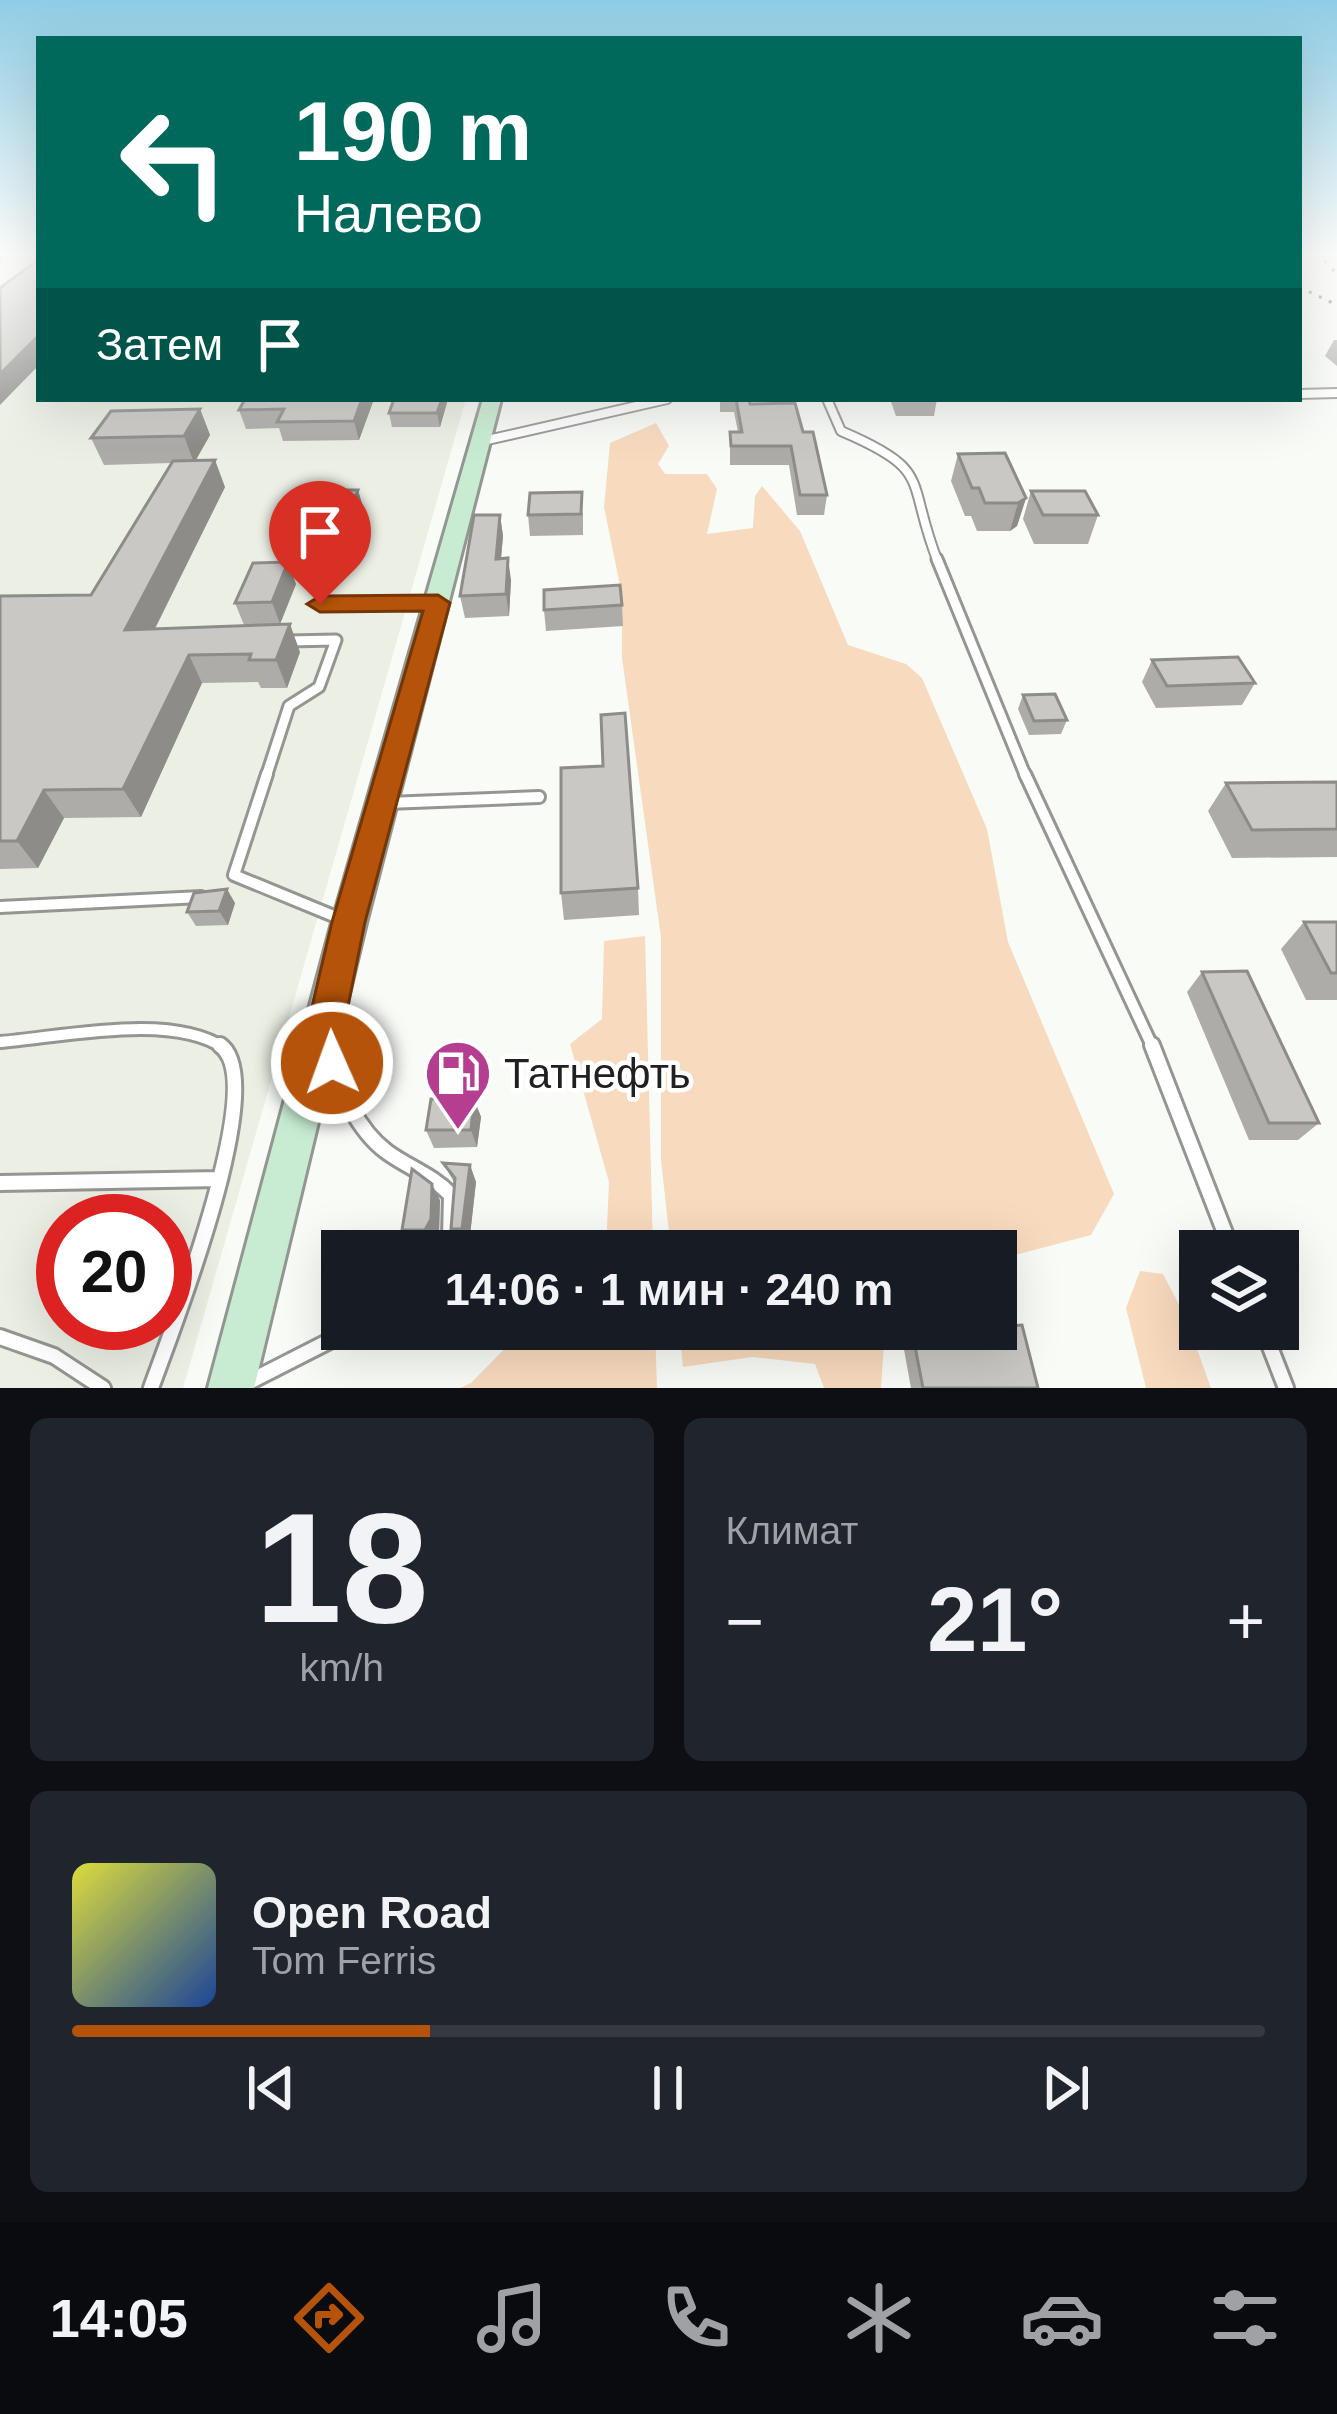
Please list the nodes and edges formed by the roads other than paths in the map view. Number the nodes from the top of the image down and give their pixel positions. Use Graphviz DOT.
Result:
graph roads {
  1 [pos="1337,393"];
  2 [pos="1302,394"];
  3 [pos="491,402"];
  4 [pos="654,402"];
  5 [pos="828,402"];
  6 [pos="483,441"];
  7 [pos="438,603"];
  8 [pos="320,604"];
  9 [pos="272,641"];
  10 [pos="538,797"];
  11 [pos="382,803"];
  12 [pos="234,875"];
  13 [pos="0,907"];
  14 [pos="349,922"];
  15 [pos="323,1036"];
  16 [pos="0,1042"];
  17 [pos="219,1178"];
  18 [pos="0,1184"];
  19 [pos="451,1230"];
  20 [pos="1224,1230"];
  21 [pos="0,1336"];
  22 [pos="321,1345"];
  23 [pos="1271,1350"];
  24 [pos="103,1388"];
  25 [pos="151,1388"];
  26 [pos="234,1388"];
  27 [pos="1286,1388"];
  1 -- 2 [label="lane"];
  3 -- 6 [label="main road"];
  4 -- 6 [label="lane"];
  5 -- 20 [label="lane"];
  6 -- 7 [label="main road"];
  7 -- 8 [label="lane"];
  7 -- 11 [label="main road"];
  9 -- 12 [label="lane"];
  10 -- 11 [label="lane"];
  11 -- 14 [label="main road"];
  12 -- 13 [label="lane"];
  12 -- 14 [label="lane"];
  14 -- 15 [label="main road"];
  15 -- 19 [label="lane"];
  15 -- 26 [label="main road"];
  16 -- 17 [label="lane"];
  17 -- 18 [label="lane"];
  17 -- 25 [label="lane"];
  21 -- 24 [label="lane"];
  22 -- 26 [label="lane"];
  23 -- 27 [label="lane"];
}
